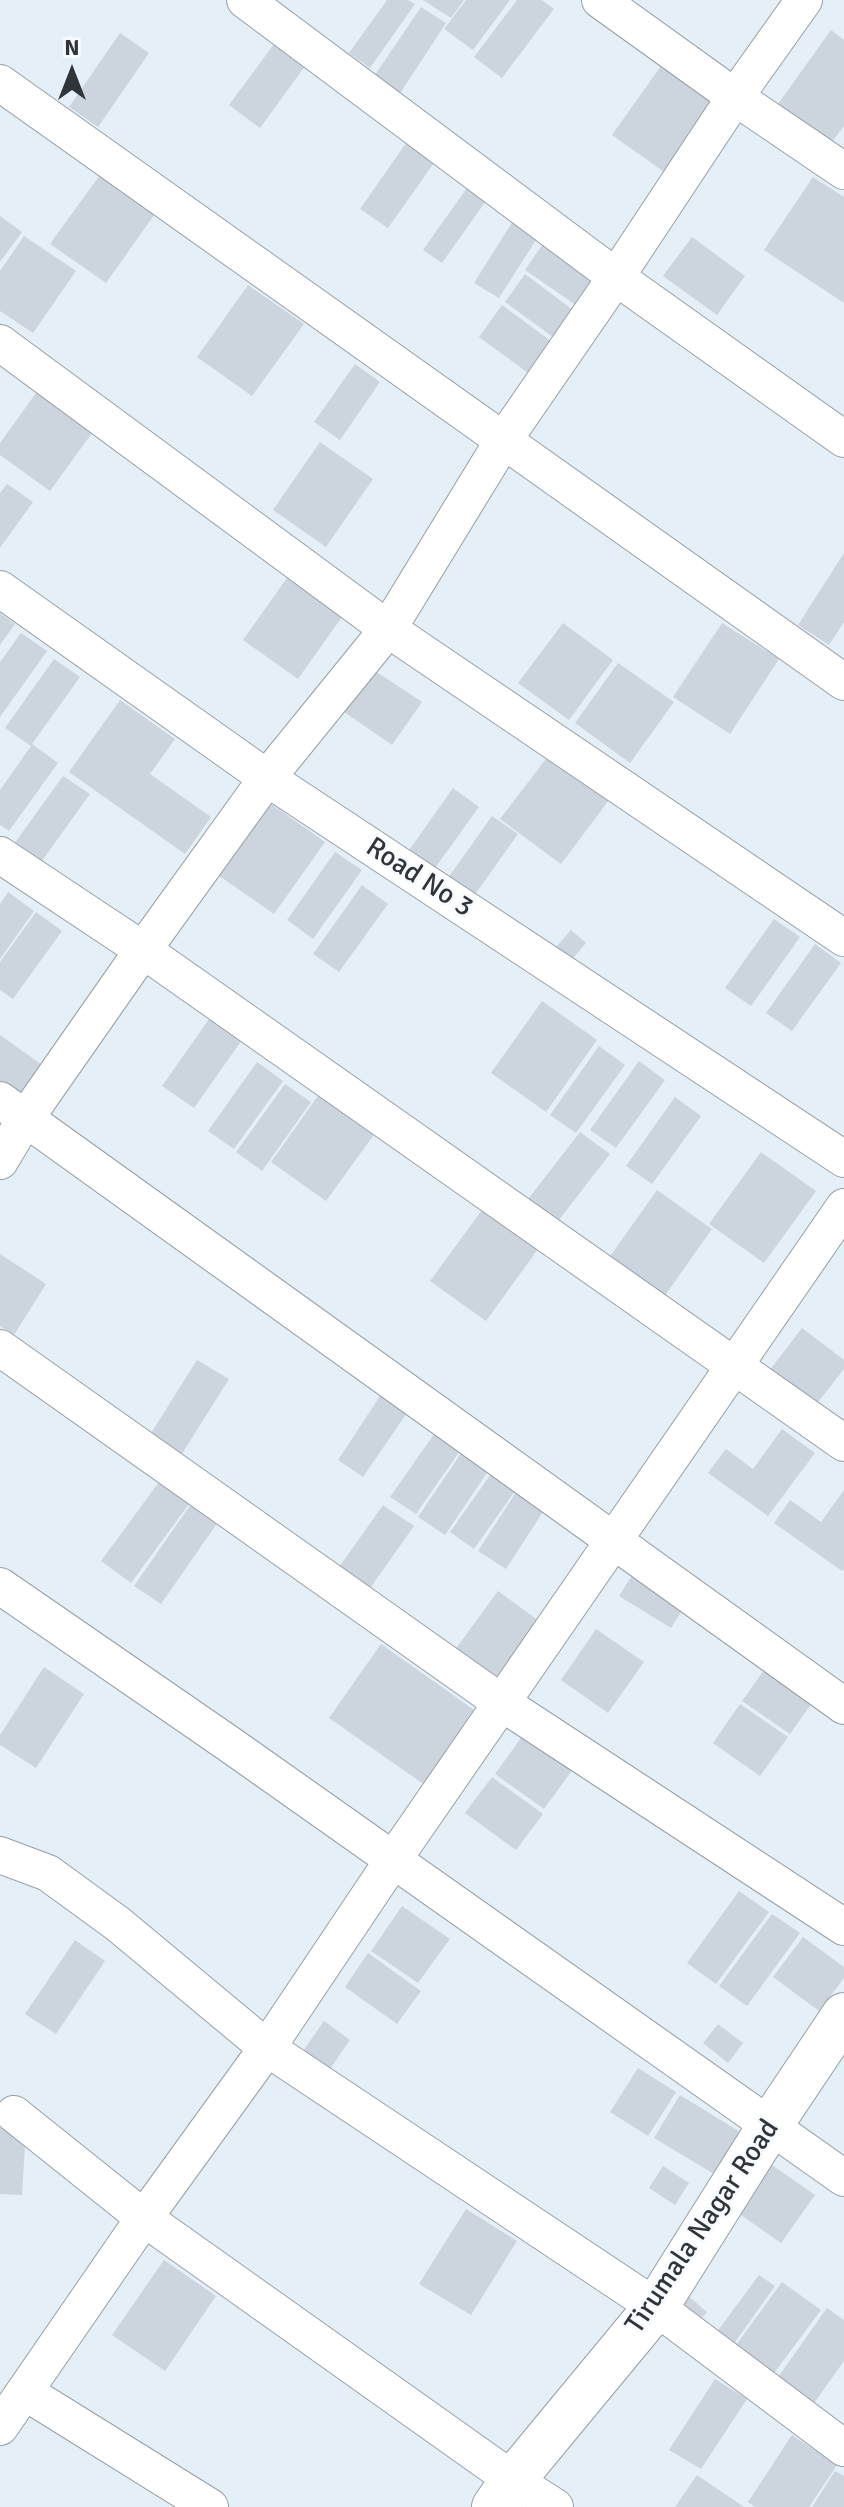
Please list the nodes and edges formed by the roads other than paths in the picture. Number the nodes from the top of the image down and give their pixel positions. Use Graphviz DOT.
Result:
graph roads {
  1 [pos="245,0"];
  2 [pos="600,0"];
  3 [pos="804,0"];
  4 [pos="0,83"];
  5 [pos="735,97"];
  6 [pos="844,171"];
  7 [pos="616,277"];
  8 [pos="0,343"];
  9 [pos="844,439"];
  10 [pos="503,441"];
  11 [pos="0,589"];
  12 [pos="388,629"];
  13 [pos="844,682"];
  14 [pos="267,778"];
  15 [pos="0,855"];
  16 [pos="844,938"];
  17 [pos="143,950"];
  18 [pos="13,1110"];
  19 [pos="844,1159"];
  20 [pos="0,1161"];
  21 [pos="844,1207"];
  22 [pos="0,1348"];
  23 [pos="734,1365"];
  24 [pos="844,1443"];
  25 [pos="613,1542"];
  26 [pos="9,1603"];
  27 [pos="502,1703"];
  28 [pos="844,1706"];
  29 [pos="0,1855"];
  30 [pos="393,1860"];
  31 [pos="844,1927"];
  32 [pos="844,2015"];
  33 [pos="267,2048"];
  34 [pos="14,2114"];
  35 [pos="771,2124"];
  36 [pos="844,2178"];
  37 [pos="144,2218"];
  38 [pos="656,2307"];
  39 [pos="25,2392"];
  40 [pos="0,2427"];
  41 [pos="844,2448"];
  42 [pos="504,2494"];
  43 [pos="210,2507"];
  44 [pos="555,2507"];
  1 -- 7 [label="street"];
  2 -- 5 [label="street"];
  3 -- 5 [label="street"];
  4 -- 10 [label="street"];
  5 -- 6 [label="street"];
  5 -- 7 [label="street"];
  7 -- 9 [label="street"];
  7 -- 10 [label="street"];
  8 -- 12 [label="street"];
  10 -- 12 [label="street"];
  10 -- 13 [label="street"];
  11 -- 14 [label="street, Road No 3"];
  12 -- 14 [label="street"];
  12 -- 16 [label="street"];
  14 -- 17 [label="street"];
  14 -- 19 [label="street, Road No 3"];
  15 -- 17 [label="street"];
  17 -- 18 [label="street"];
  17 -- 23 [label="street"];
  18 -- 20 [label="street"];
  18 -- 25 [label="street"];
  21 -- 23 [label="street"];
  22 -- 27 [label="street"];
  23 -- 24 [label="street"];
  23 -- 25 [label="street"];
  25 -- 27 [label="street"];
  25 -- 28 [label="street"];
  26 -- 30 [label="street"];
  27 -- 30 [label="street"];
  27 -- 31 [label="street"];
  29 -- 33 [label="street"];
  30 -- 33 [label="street"];
  30 -- 35 [label="street"];
  32 -- 35 [label="street, Tirumala Nagar Road"];
  33 -- 37 [label="street"];
  33 -- 38 [label="street"];
  34 -- 37 [label="street"];
  35 -- 36 [label="street"];
  35 -- 38 [label="street, Tirumala Nagar Road"];
  37 -- 39 [label="street"];
  37 -- 42 [label="street"];
  38 -- 41 [label="street"];
  38 -- 42 [label="street, Tirumala Nagar Road"];
  39 -- 40 [label="street"];
  39 -- 43 [label="street"];
  42 -- 44 [label="street"];
}
